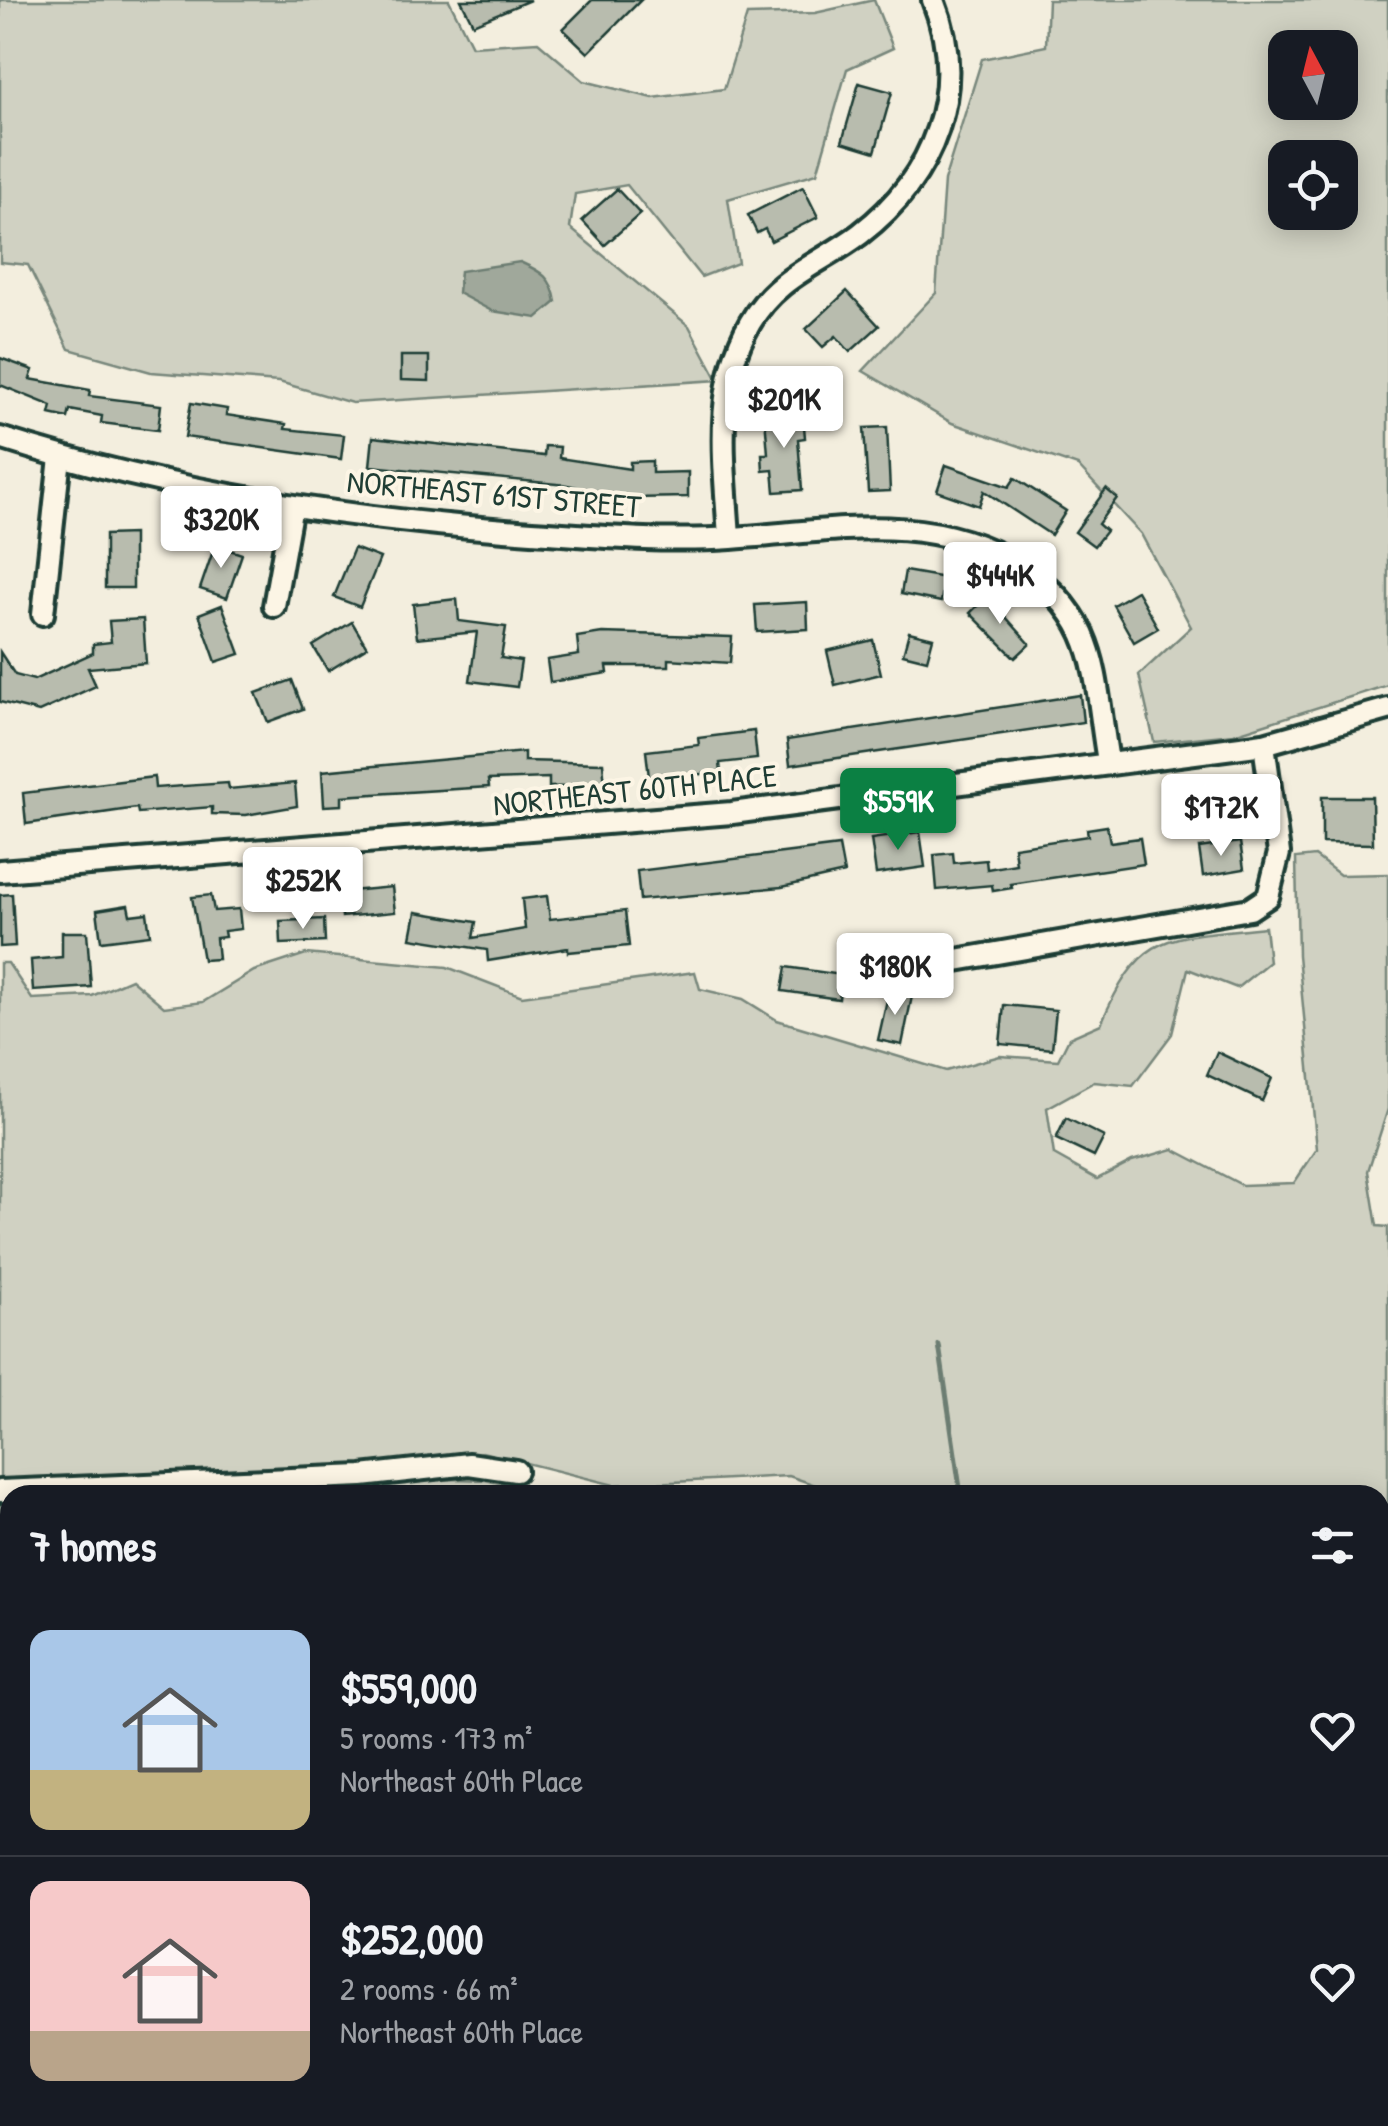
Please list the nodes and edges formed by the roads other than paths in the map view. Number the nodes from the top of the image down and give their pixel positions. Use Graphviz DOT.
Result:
graph roads {
  1 [pos="933,0"];
  2 [pos="0,438"];
  3 [pos="60,458"];
  4 [pos="292,506"];
  5 [pos="729,538"];
  6 [pos="274,606"];
  7 [pos="43,614"];
  8 [pos="1388,709"];
  9 [pos="1264,744"];
  10 [pos="1108,761"];
  11 [pos="0,871"];
  12 [pos="887,972"];
  13 [pos="516,1471"];
  14 [pos="158,1485"];
  1 -- 5 [label="street"];
  2 -- 3 [label="street, NORTHEAST 61ST STREET"];
  3 -- 4 [label="street, NORTHEAST 61ST STREET"];
  3 -- 7 [label="street"];
  4 -- 5 [label="street, NORTHEAST 61ST STREET"];
  4 -- 6 [label="street"];
  5 -- 10 [label="street, NORTHEAST 61ST STREET"];
  8 -- 9 [label="street, NORTHEAST 60TH PLACE"];
  9 -- 10 [label="street, NORTHEAST 60TH PLACE"];
  9 -- 12 [label="street"];
  10 -- 11 [label="street, NORTHEAST 60TH PLACE"];
  13 -- 14 [label="street"];
}
